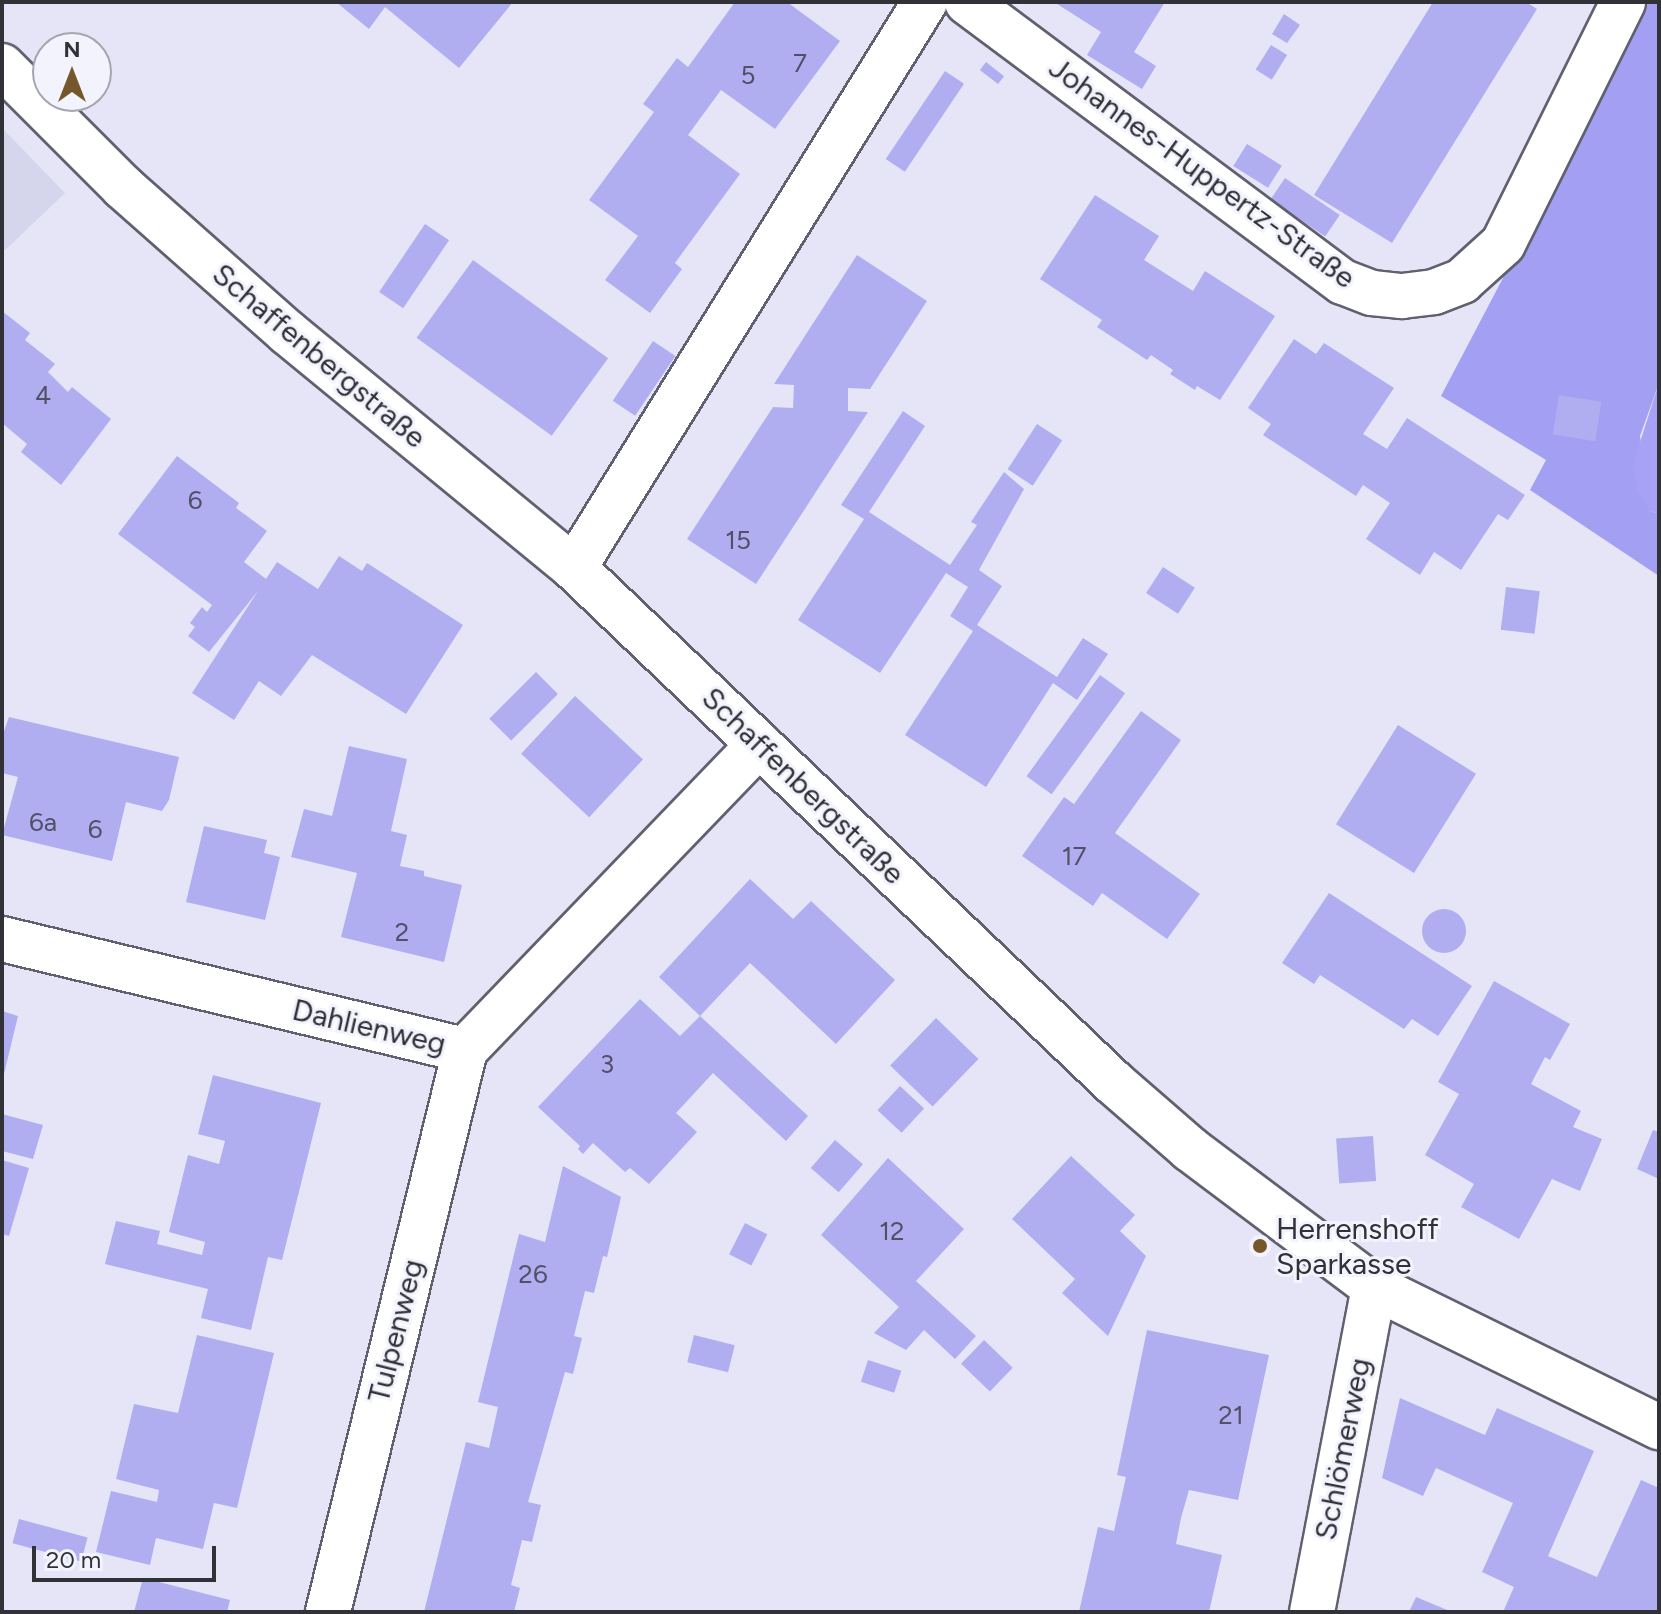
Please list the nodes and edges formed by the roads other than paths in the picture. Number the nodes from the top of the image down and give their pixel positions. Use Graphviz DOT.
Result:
graph roads {
  1 [pos="925,2"];
  2 [pos="967,2"];
  3 [pos="1623,2"];
  4 [pos="2,66"];
  5 [pos="574,568"];
  6 [pos="759,745"];
  7 [pos="2,939"];
  8 [pos="465,1050"];
  9 [pos="1374,1287"];
  10 [pos="1659,1427"];
  11 [pos="328,1612"];
  12 [pos="1312,1612"];
  1 -- 5 [label="street"];
  2 -- 3 [label="street, Johannes-Huppertz-Straße"];
  4 -- 5 [label="street, Schaffenbergstraße"];
  5 -- 6 [label="street, Schaffenbergstraße"];
  6 -- 8 [label="street, Dahlienweg"];
  6 -- 9 [label="street, Schaffenbergstraße"];
  7 -- 8 [label="street, Dahlienweg"];
  8 -- 11 [label="street, Tulpenweg"];
  9 -- 10 [label="street, Schaffenbergstraße"];
  9 -- 12 [label="street, Schlömerweg"];
}
